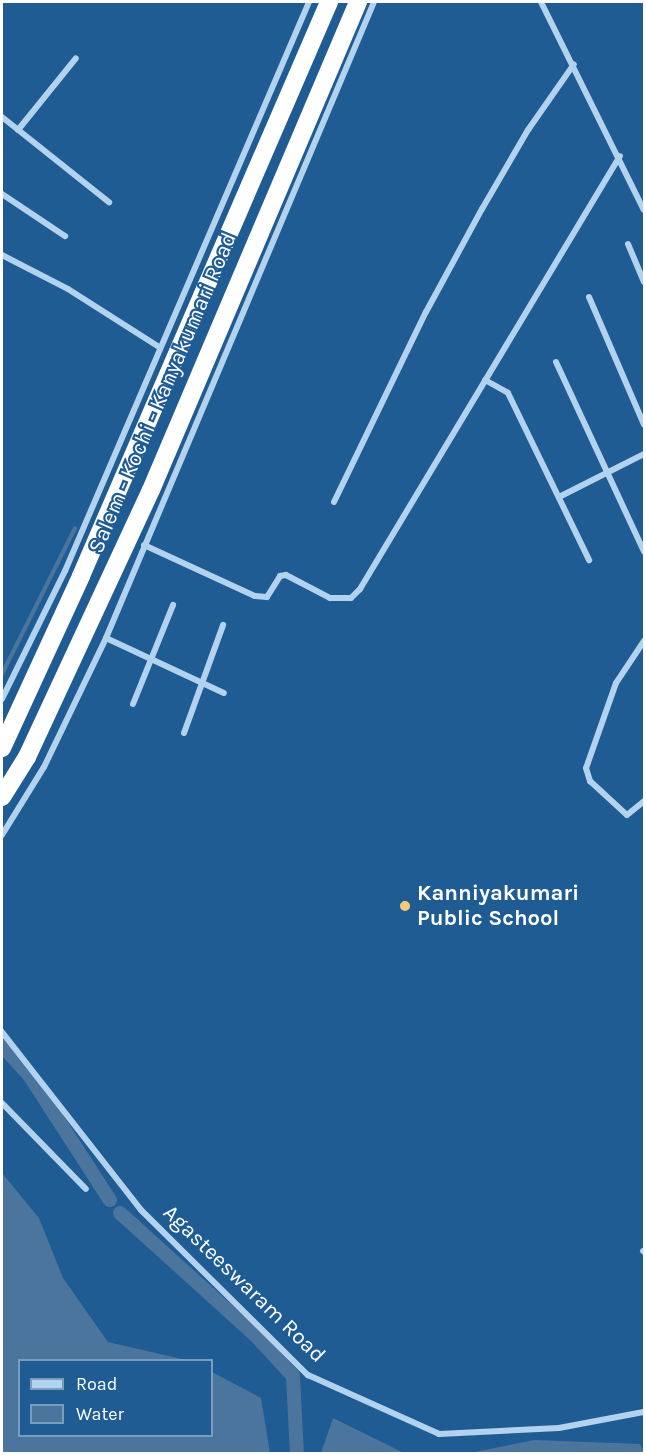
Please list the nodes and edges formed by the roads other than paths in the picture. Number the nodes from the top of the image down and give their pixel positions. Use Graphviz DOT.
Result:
graph roads {
  1 [pos="300,2"];
  2 [pos="329,2"];
  3 [pos="358,2"];
  4 [pos="374,2"];
  5 [pos="542,2"];
  6 [pos="308,4"];
  7 [pos="76,58"];
  8 [pos="574,64"];
  9 [pos="2,117"];
  10 [pos="18,130"];
  11 [pos="620,156"];
  12 [pos="2,194"];
  13 [pos="109,202"];
  14 [pos="645,210"];
  15 [pos="65,236"];
  16 [pos="628,244"];
  17 [pos="2,255"];
  18 [pos="645,282"];
  19 [pos="589,297"];
  20 [pos="159,347"];
  21 [pos="556,362"];
  22 [pos="486,380"];
  23 [pos="645,425"];
  24 [pos="645,454"];
  25 [pos="608,473"];
  26 [pos="559,498"];
  27 [pos="334,502"];
  28 [pos="144,545"];
  29 [pos="645,552"];
  30 [pos="589,560"];
  31 [pos="173,605"];
  32 [pos="223,625"];
  33 [pos="106,638"];
  34 [pos="645,641"];
  35 [pos="150,660"];
  36 [pos="200,684"];
  37 [pos="224,693"];
  38 [pos="2,699"];
  39 [pos="133,704"];
  40 [pos="184,733"];
  41 [pos="2,748"];
  42 [pos="2,797"];
  43 [pos="645,801"];
  44 [pos="2,835"];
  45 [pos="2,1032"];
  46 [pos="2,1103"];
  47 [pos="86,1189"];
  48 [pos="645,1412"];
  1 -- 6 [label="street"];
  2 -- 41 [label="highway, Salem - Kochi - Kanyakumari Road"];
  3 -- 42 [label="highway, Salem - Kochi - Kanyakumari Road"];
  4 -- 28 [label="street"];
  5 -- 8 [label="street"];
  6 -- 20 [label="street"];
  7 -- 10 [label="street"];
  8 -- 11 [label="street"];
  8 -- 27 [label="street"];
  9 -- 10 [label="street"];
  10 -- 13 [label="street"];
  11 -- 14 [label="street"];
  11 -- 22 [label="street"];
  12 -- 15 [label="street"];
  16 -- 18 [label="street"];
  17 -- 20 [label="street"];
  19 -- 23 [label="street"];
  20 -- 38 [label="street"];
  21 -- 25 [label="street"];
  22 -- 26 [label="street"];
  22 -- 28 [label="street"];
  24 -- 25 [label="street"];
  25 -- 26 [label="street"];
  25 -- 29 [label="street"];
  26 -- 30 [label="street"];
  28 -- 33 [label="street"];
  31 -- 35 [label="street"];
  32 -- 36 [label="street"];
  33 -- 35 [label="street"];
  33 -- 44 [label="street"];
  34 -- 43 [label="street"];
  35 -- 36 [label="street"];
  35 -- 39 [label="street"];
  36 -- 37 [label="street"];
  36 -- 40 [label="street"];
  45 -- 48 [label="street, Agasteeswaram Road"];
  46 -- 47 [label="street"];
}
